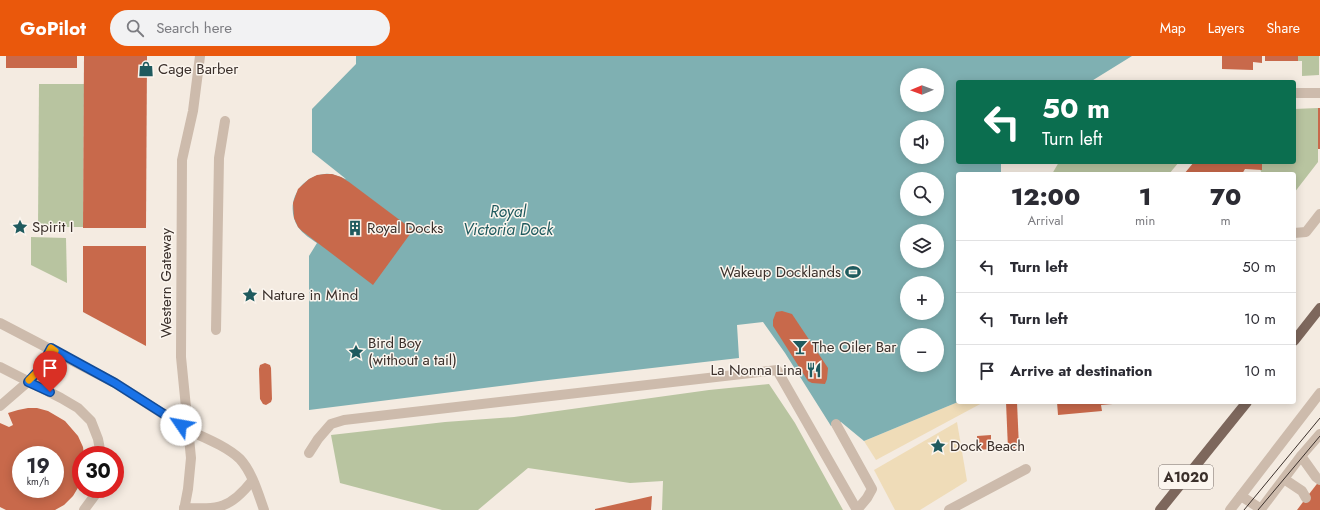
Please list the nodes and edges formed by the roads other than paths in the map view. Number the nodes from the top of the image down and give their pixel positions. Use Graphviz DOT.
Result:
graph roads {
  1 [pos="200,56"];
  2 [pos="1296,93"];
  3 [pos="1320,93"];
  4 [pos="225,121"];
  5 [pos="1320,214"];
  6 [pos="1296,233"];
  7 [pos="1320,308"];
  8 [pos="0,323"];
  9 [pos="216,330"];
  10 [pos="1296,338"];
  11 [pos="51,348"];
  12 [pos="0,367"];
  13 [pos="28,382"];
  14 [pos="1320,393"];
  15 [pos="1244,404"];
  16 [pos="0,406"];
  17 [pos="836,424"];
  18 [pos="188,430"];
  19 [pos="1320,434"];
  20 [pos="99,446"];
  21 [pos="309,453"];
  22 [pos="1302,456"];
  23 [pos="1026,469"];
  24 [pos="1284,479"];
  25 [pos="1320,480"];
  26 [pos="252,481"];
  27 [pos="1241,496"];
  28 [pos="93,498"];
  29 [pos="1306,498"];
  30 [pos="184,509"];
  31 [pos="84,510"];
  32 [pos="264,510"];
  33 [pos="857,510"];
  34 [pos="948,510"];
  35 [pos="1160,510"];
  36 [pos="1230,510"];
  1 -- 18 [label="street, Western Gateway"];
  2 -- 3 [label="street"];
  4 -- 9 [label="street"];
  5 -- 6 [label="street"];
  7 -- 10 [label="main road"];
  8 -- 11 [label="street"];
  11 -- 13 [label="street"];
  11 -- 18 [label="street"];
  12 -- 13 [label="street"];
  13 -- 16 [label="street"];
  13 -- 20 [label="street"];
  14 -- 27 [label="street"];
  15 -- 35 [label="main road, A1020"];
  17 -- 33 [label="street"];
  18 -- 26 [label="street"];
  18 -- 30 [label="street, Western Gateway"];
  19 -- 22 [label="street"];
  21 -- 33 [label="street"];
  22 -- 24 [label="street"];
  22 -- 25 [label="street"];
  23 -- 34 [label="street"];
  24 -- 27 [label="street"];
  24 -- 29 [label="street"];
  26 -- 30 [label="street"];
  26 -- 32 [label="street"];
  27 -- 36 [label="street"];
  28 -- 31 [label="street"];
}
